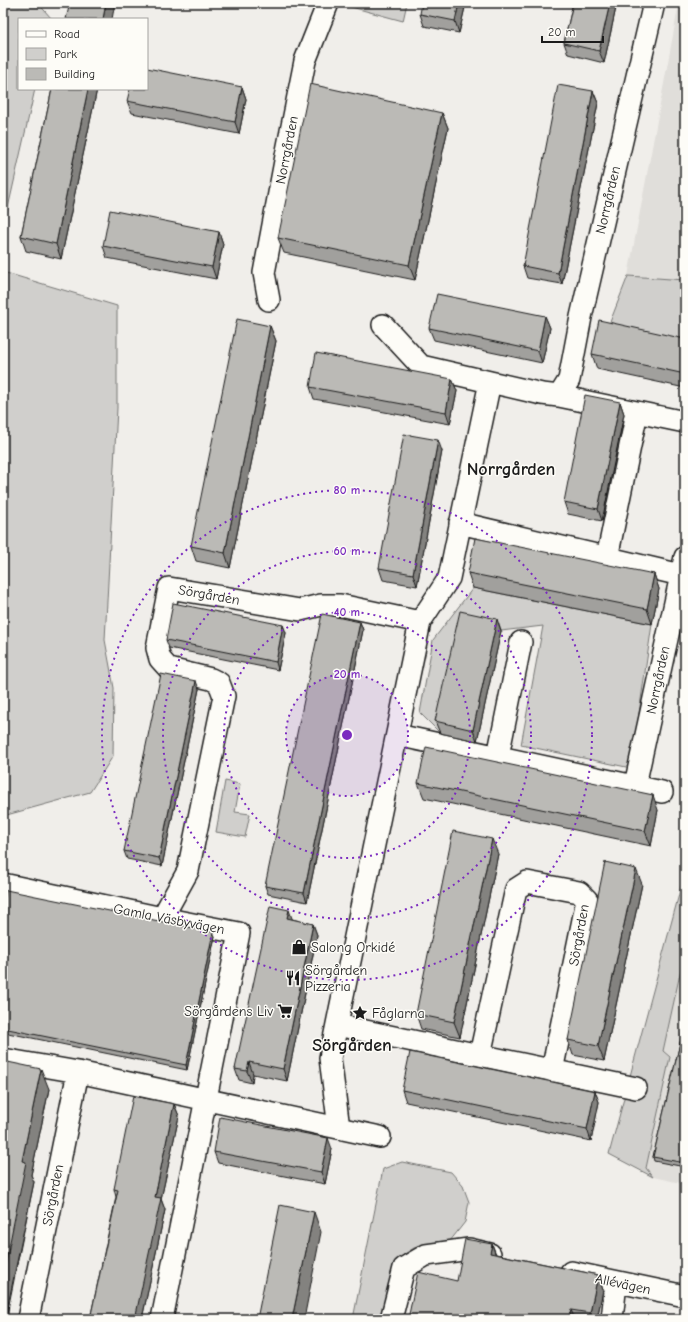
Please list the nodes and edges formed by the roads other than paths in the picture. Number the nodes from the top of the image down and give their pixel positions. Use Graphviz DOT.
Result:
graph roads {
  1 [pos="328,3"];
  2 [pos="654,3"];
  3 [pos="269,300"];
  4 [pos="383,325"];
  5 [pos="490,382"];
  6 [pos="558,396"];
  7 [pos="637,412"];
  8 [pos="685,422"];
  9 [pos="460,523"];
  10 [pos="607,558"];
  11 [pos="683,566"];
  12 [pos="420,622"];
  13 [pos="521,642"];
  14 [pos="397,734"];
  15 [pos="498,756"];
  16 [pos="635,785"];
  17 [pos="662,792"];
  18 [pos="3,884"];
  19 [pos="162,918"];
  20 [pos="337,1025"];
  21 [pos="480,1055"];
  22 [pos="3,1059"];
  23 [pos="552,1070"];
  24 [pos="78,1072"];
  25 [pos="636,1088"];
  26 [pos="207,1100"];
  27 [pos="339,1128"];
  28 [pos="380,1137"];
  29 [pos="508,1258"];
  30 [pos="554,1268"];
  31 [pos="616,1283"];
  32 [pos="685,1296"];
  33 [pos="28,1319"];
  34 [pos="162,1319"];
  35 [pos="390,1319"];
  36 [pos="612,1319"];
  1 -- 3 [label="street, Norrgården"];
  2 -- 6 [label="street, Norrgården"];
  4 -- 5 [label="street"];
  5 -- 6 [label="street"];
  5 -- 9 [label="street"];
  6 -- 7 [label="street"];
  7 -- 8 [label="street"];
  7 -- 10 [label="street"];
  9 -- 10 [label="street, Norrgården"];
  9 -- 12 [label="street"];
  10 -- 11 [label="street, Norrgården"];
  11 -- 16 [label="street, Norrgården"];
  12 -- 14 [label="street"];
  12 -- 19 [label="street, Sörgården"];
  13 -- 15 [label="street"];
  14 -- 15 [label="street"];
  14 -- 20 [label="street"];
  15 -- 16 [label="street"];
  16 -- 17 [label="street"];
  18 -- 19 [label="street, Gamla Väsbyvägen"];
  19 -- 26 [label="street, Gamla Väsbyvägen"];
  20 -- 21 [label="street"];
  20 -- 27 [label="street"];
  21 -- 23 [label="street"];
  21 -- 23 [label="street, Sörgården"];
  22 -- 24 [label="street"];
  23 -- 25 [label="street"];
  24 -- 26 [label="street"];
  24 -- 33 [label="street, Sörgården"];
  26 -- 27 [label="street"];
  26 -- 34 [label="street"];
  27 -- 28 [label="street"];
  29 -- 35 [label="street"];
  30 -- 31 [label="street, Allévägen"];
  31 -- 32 [label="street, Allévägen"];
  31 -- 36 [label="street"];
}
